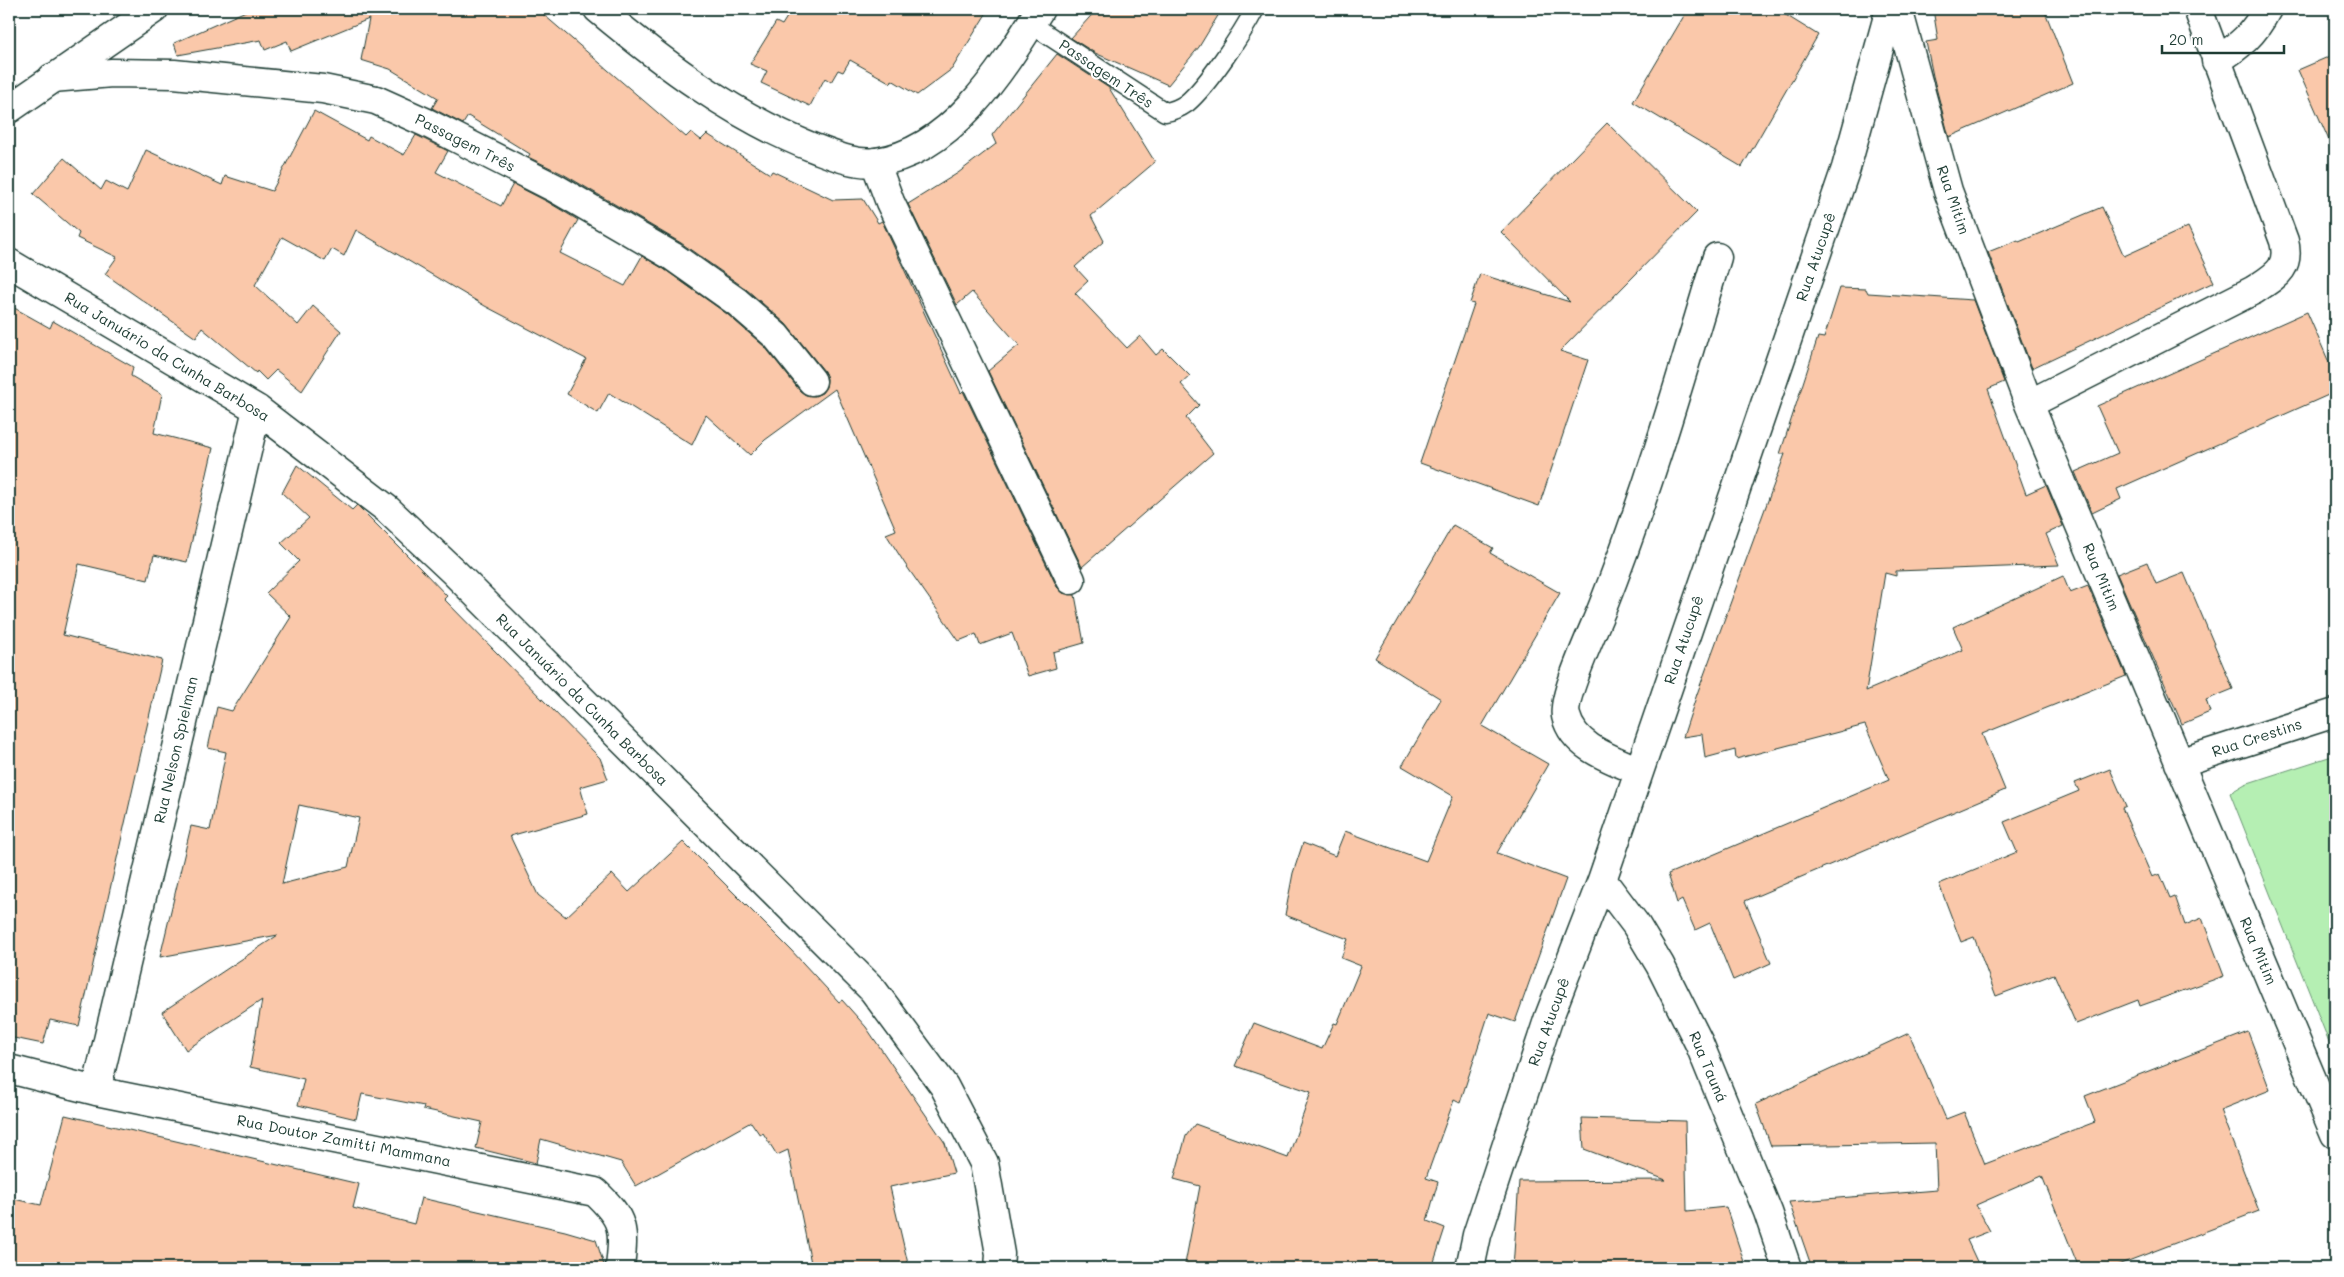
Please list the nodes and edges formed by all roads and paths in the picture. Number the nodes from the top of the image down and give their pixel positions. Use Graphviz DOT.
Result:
graph roads {
  1 [pos="154,9"];
  2 [pos="598,9"];
  3 [pos="1256,9"];
  4 [pos="1890,9"];
  5 [pos="1898,9"];
  6 [pos="2198,9"];
  7 [pos="2267,9"];
  8 [pos="1035,16"];
  9 [pos="2216,61"];
  10 [pos="52,78"];
  11 [pos="9,109"];
  12 [pos="875,162"];
  13 [pos="1716,257"];
  14 [pos="9,264"];
  15 [pos="812,381"];
  16 [pos="2029,404"];
  17 [pos="257,409"];
  18 [pos="1071,580"];
  19 [pos="2335,713"];
  20 [pos="2179,763"];
  21 [pos="1639,771"];
  22 [pos="1602,880"];
  23 [pos="9,1069"];
  24 [pos="96,1091"];
  25 [pos="2335,1134"];
  26 [pos="620,1268"];
  27 [pos="999,1268"];
  28 [pos="1470,1268"];
  29 [pos="1787,1268"];
  1 -- 10 [label="street"];
  2 -- 12 [label="street"];
  3 -- 8 [label="lane, Passagem Três"];
  4 -- 21 [label="street, Rua Atucupê"];
  5 -- 16 [label="street, Rua Mitim"];
  6 -- 9 [label="street"];
  7 -- 9 [label="street"];
  8 -- 12 [label="street"];
  9 -- 16 [label="street"];
  10 -- 11 [label="street"];
  10 -- 15 [label="street, Passagem Três"];
  12 -- 18 [label="street"];
  13 -- 21 [label="street"];
  14 -- 17 [label="street, Rua Januário da Cunha Barbosa"];
  16 -- 20 [label="street, Rua Mitim"];
  17 -- 24 [label="street, Rua Nelson Spielman"];
  17 -- 27 [label="street, Rua Januário da Cunha Barbosa"];
  19 -- 20 [label="street, Rua Crestins"];
  20 -- 25 [label="street, Rua Mitim"];
  21 -- 22 [label="street, Rua Atucupê"];
  22 -- 28 [label="street, Rua Atucupê"];
  22 -- 29 [label="street, Rua Tauná"];
  23 -- 24 [label="street, Rua Doutor Zamitti Mammana"];
  24 -- 26 [label="street, Rua Doutor Zamitti Mammana"];
}
